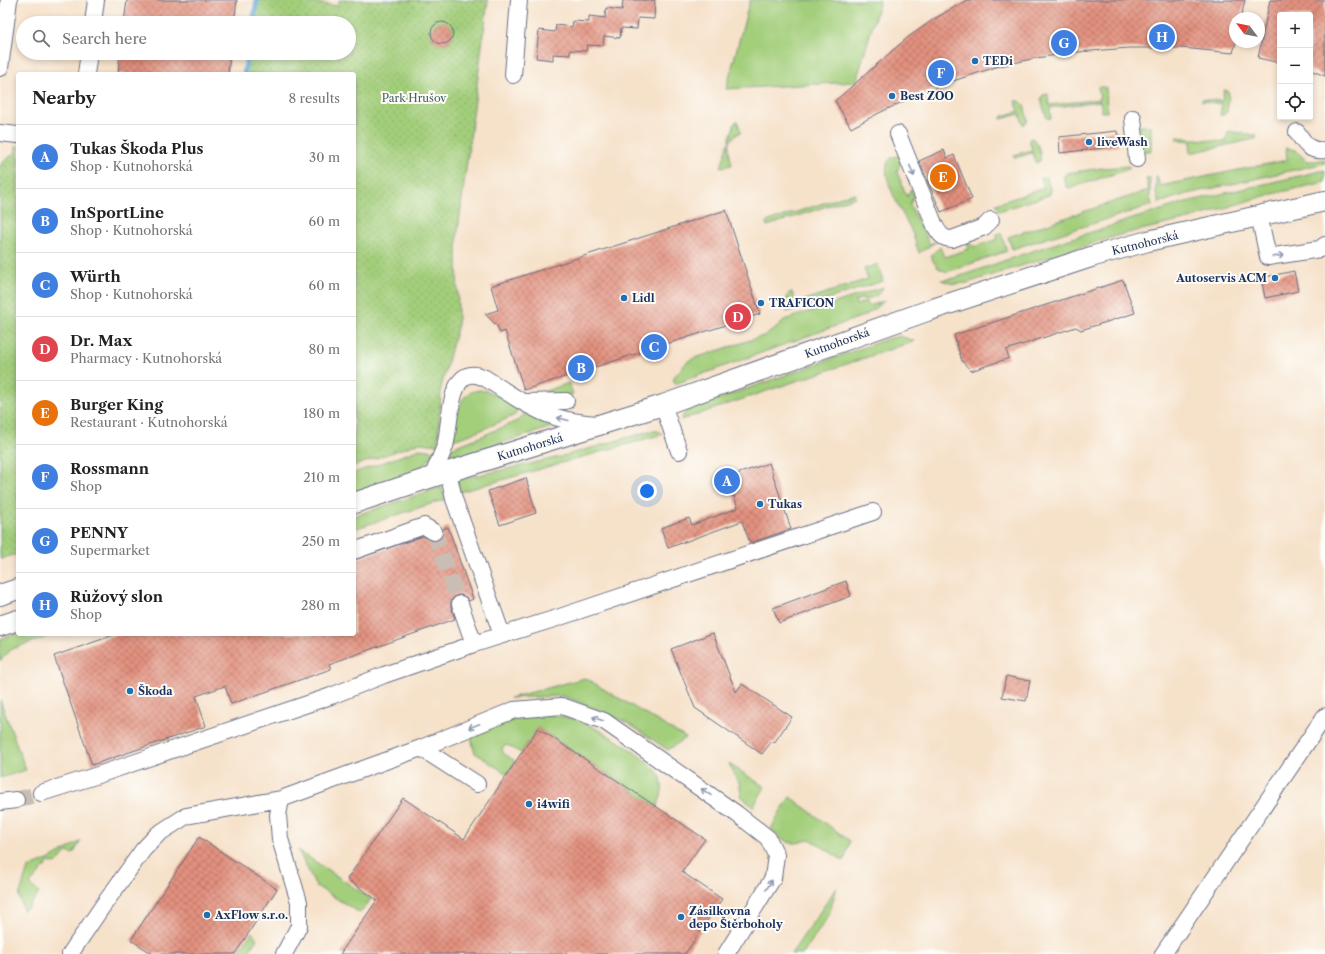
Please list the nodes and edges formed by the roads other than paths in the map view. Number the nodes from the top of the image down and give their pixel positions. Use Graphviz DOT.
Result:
graph roads {
  1 [pos="9,0"];
  2 [pos="96,0"];
  3 [pos="519,0"];
  4 [pos="94,16"];
  5 [pos="88,60"];
  6 [pos="0,68"];
  7 [pos="86,72"];
  8 [pos="513,75"];
  9 [pos="1133,118"];
  10 [pos="1297,132"];
  11 [pos="0,133"];
  12 [pos="898,134"];
  13 [pos="16,135"];
  14 [pos="1325,150"];
  15 [pos="1137,159"];
  16 [pos="1325,201"];
  17 [pos="1259,215"];
  18 [pos="991,220"];
  19 [pos="1325,245"];
  20 [pos="566,401"];
  21 [pos="525,402"];
  22 [pos="663,405"];
  23 [pos="602,425"];
  24 [pos="679,451"];
  25 [pos="440,475"];
  26 [pos="356,503"];
  27 [pos="874,512"];
  28 [pos="434,532"];
  29 [pos="356,550"];
  30 [pos="460,604"];
  31 [pos="16,621"];
  32 [pos="0,626"];
  33 [pos="502,635"];
  34 [pos="474,644"];
  35 [pos="1325,716"];
  36 [pos="421,748"];
  37 [pos="477,784"];
  38 [pos="41,793"];
  39 [pos="281,799"];
  40 [pos="16,800"];
  41 [pos="0,802"];
  42 [pos="70,954"];
  43 [pos="284,954"];
  44 [pos="726,954"];
  45 [pos="1163,954"];
  1 -- 6 [label="street"];
  2 -- 4 [label="street"];
  3 -- 8 [label="street"];
  5 -- 7 [label="street"];
  9 -- 15 [label="street"];
  10 -- 14 [label="street"];
  11 -- 13 [label="street"];
  12 -- 18 [label="street, one-way"];
  16 -- 17 [label="main road, Kutnohorská"];
  17 -- 19 [label="street, one-way"];
  17 -- 22 [label="main road, Kutnohorská"];
  20 -- 21 [label="street"];
  23 -- 21 [label="street, one-way"];
  21 -- 25 [label="street"];
  22 -- 23 [label="main road, Kutnohorská"];
  22 -- 24 [label="street"];
  23 -- 25 [label="main road, Kutnohorská"];
  25 -- 26 [label="main road, Kutnohorská"];
  25 -- 33 [label="street"];
  27 -- 33 [label="street"];
  28 -- 29 [label="street"];
  30 -- 34 [label="street"];
  31 -- 32 [label="main road"];
  33 -- 34 [label="street"];
  34 -- 38 [label="street"];
  35 -- 45 [label="street"];
  36 -- 37 [label="street"];
  36 -- 39 [label="street"];
  44 -- 36 [label="street, one-way"];
  39 -- 42 [label="street"];
  39 -- 43 [label="street"];
  40 -- 41 [label="street"];
}
